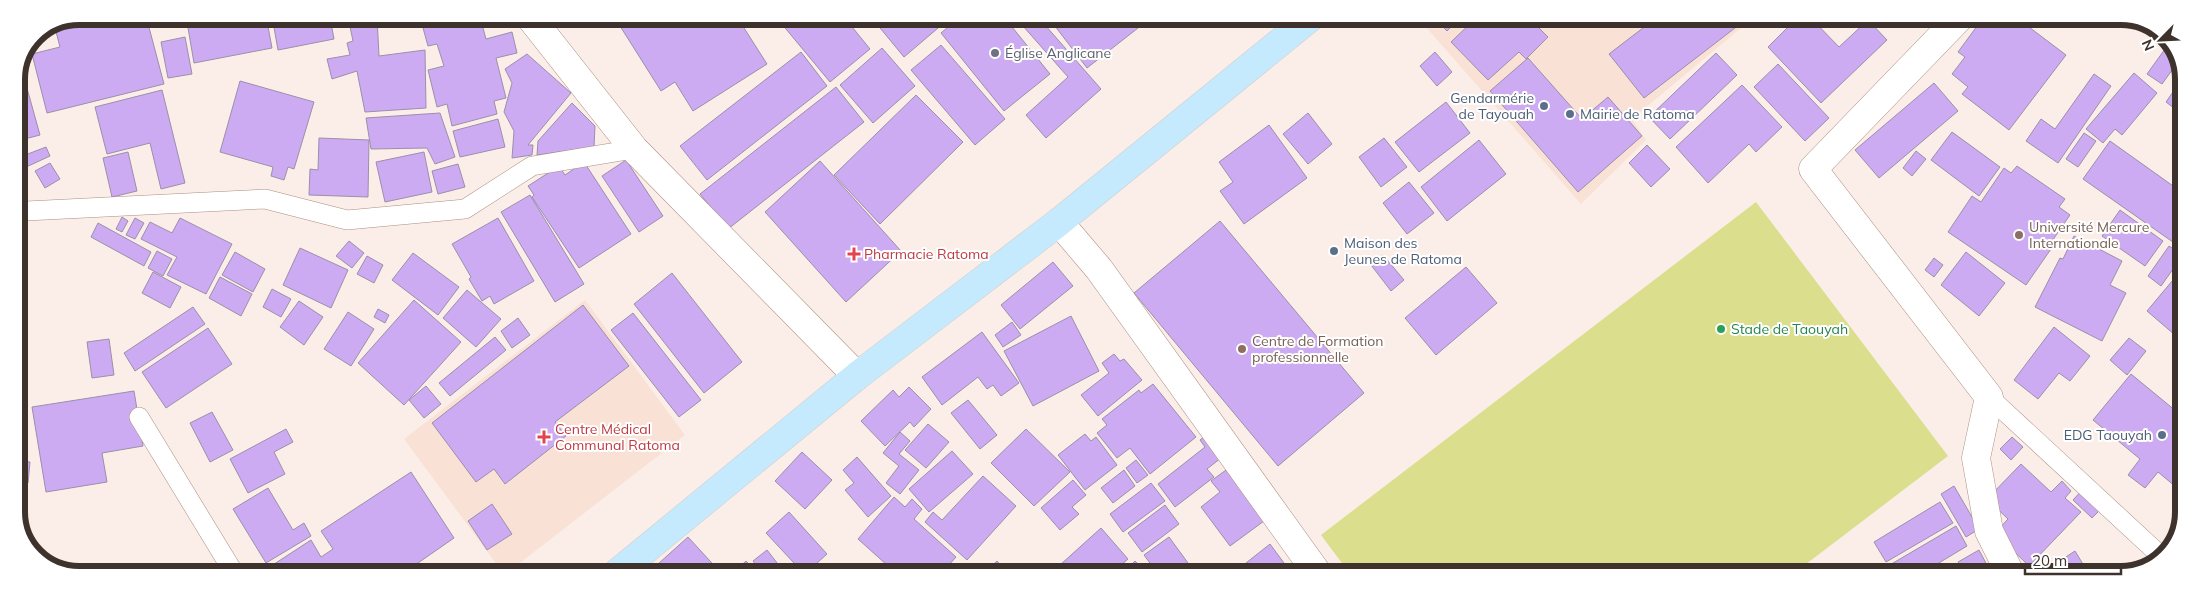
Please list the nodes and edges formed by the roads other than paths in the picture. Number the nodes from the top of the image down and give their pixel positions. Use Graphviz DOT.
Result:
graph roads {
  1 [pos="536,25"];
  2 [pos="1302,25"];
  3 [pos="1951,25"];
  4 [pos="634,149"];
  5 [pos="26,212"];
  6 [pos="1060,222"];
  7 [pos="857,376"];
  8 [pos="1988,396"];
  9 [pos="139,417"];
  10 [pos="2156,553"];
  11 [pos="230,566"];
  12 [pos="626,566"];
  13 [pos="1309,566"];
  14 [pos="2007,566"];
  1 -- 4 [label="street"];
  2 -- 6 [label="main road"];
  3 -- 8 [label="street"];
  4 -- 5 [label="lane"];
  4 -- 7 [label="street"];
  6 -- 7 [label="main road"];
  6 -- 13 [label="street"];
  7 -- 12 [label="main road"];
  8 -- 10 [label="lane"];
  8 -- 14 [label="street"];
  9 -- 11 [label="lane"];
}
